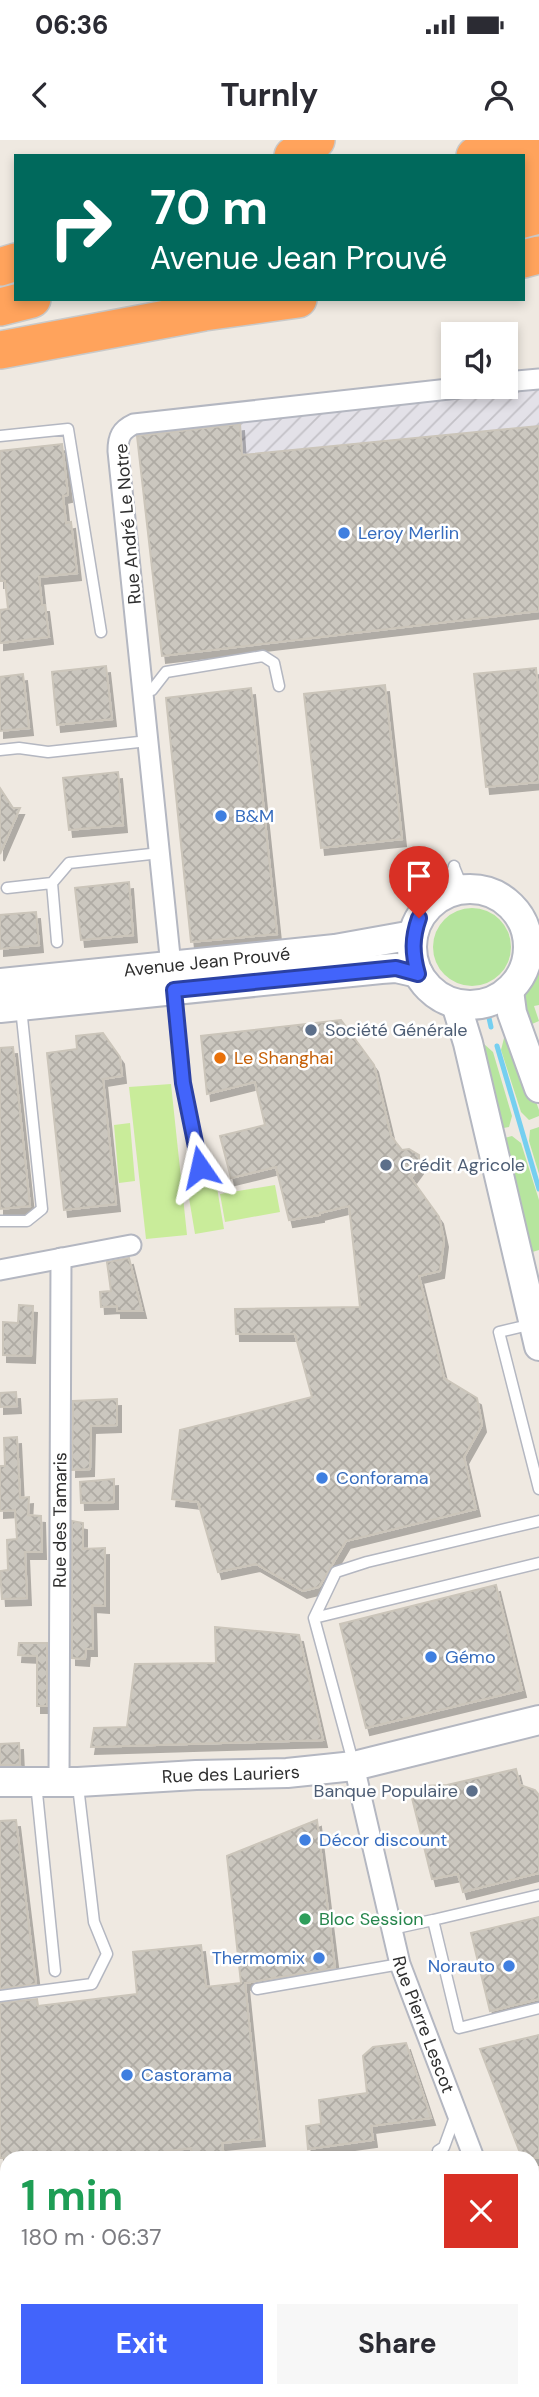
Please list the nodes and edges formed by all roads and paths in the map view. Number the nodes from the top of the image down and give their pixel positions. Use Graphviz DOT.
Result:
graph roads {
  1 [pos="316,140"];
  2 [pos="539,141"];
  3 [pos="296,154"];
  4 [pos="484,154"];
  5 [pos="24,301"];
  6 [pos="178,301"];
  7 [pos="284,301"];
  8 [pos="0,307"];
  9 [pos="0,344"];
  10 [pos="0,350"];
  11 [pos="539,379"];
  12 [pos="518,382"];
  13 [pos="441,390"];
  14 [pos="0,436"];
  15 [pos="101,632"];
  16 [pos="279,685"];
  17 [pos="144,692"];
  18 [pos="149,741"];
  19 [pos="0,750"];
  20 [pos="160,853"];
  21 [pos="52,883"];
  22 [pos="7,888"];
  23 [pos="531,923"];
  24 [pos="413,935"];
  25 [pos="57,942"];
  26 [pos="532,962"];
  27 [pos="418,974"];
  28 [pos="173,978"];
  29 [pos="0,984"];
  30 [pos="509,991"];
  31 [pos="456,1004"];
  32 [pos="11,1007"];
  33 [pos="539,1088"];
  34 [pos="200,1167"];
  35 [pos="0,1221"];
  36 [pos="131,1245"];
  37 [pos="61,1258"];
  38 [pos="0,1270"];
  39 [pos="536,1335"];
  40 [pos="539,1489"];
  41 [pos="539,1521"];
  42 [pos="539,1563"];
  43 [pos="314,1618"];
  44 [pos="539,1720"];
  45 [pos="354,1766"];
  46 [pos="0,1782"];
  47 [pos="58,1782"];
  48 [pos="539,1895"];
  49 [pos="433,1920"];
  50 [pos="392,1929"];
  51 [pos="400,1964"];
  52 [pos="55,1971"];
  53 [pos="257,1989"];
  54 [pos="0,1996"];
  55 [pos="539,2008"];
  56 [pos="456,2113"];
  57 [pos="438,2151"];
  58 [pos="471,2151"];
  1 -- 3 [label="highway"];
  2 -- 4 [label="highway"];
  5 -- 8 [label="highway"];
  6 -- 9 [label="highway"];
  7 -- 10 [label="highway"];
  11 -- 12 [label="street"];
  13 -- 17 [label="street, Rue André Le Notre"];
  14 -- 15 [label="lane"];
  16 -- 17 [label="lane"];
  17 -- 18 [label="street, Rue André Le Notre"];
  18 -- 19 [label="lane"];
  18 -- 20 [label="street, Rue André Le Notre"];
  20 -- 21 [label="lane"];
  20 -- 28 [label="street, Rue André Le Notre"];
  21 -- 22 [label="lane"];
  21 -- 25 [label="lane"];
  23 -- 24 [label="main road"];
  23 -- 26 [label="main road"];
  24 -- 27 [label="main road"];
  24 -- 28 [label="main road, Avenue Jean Prouvé"];
  26 -- 30 [label="main road"];
  27 -- 28 [label="main road, Avenue Jean Prouvé"];
  27 -- 31 [label="main road"];
  28 -- 29 [label="main road, Avenue Jean Prouvé"];
  28 -- 32 [label="main road, Avenue Jean Prouvé"];
  28 -- 34 [label="lane"];
  30 -- 31 [label="main road"];
  30 -- 33 [label="main road"];
  31 -- 39 [label="main road"];
  32 -- 35 [label="lane"];
  36 -- 37 [label="street"];
  37 -- 38 [label="street"];
  37 -- 47 [label="street, Rue des Tamaris"];
  39 -- 40 [label="lane"];
  41 -- 43 [label="lane"];
  42 -- 43 [label="lane"];
  43 -- 45 [label="lane"];
  44 -- 45 [label="main road, Rue des Lauriers"];
  45 -- 47 [label="main road, Rue des Lauriers"];
  45 -- 50 [label="street, Rue Pierre Lescot"];
  46 -- 47 [label="main road, Rue des Lauriers"];
  47 -- 52 [label="lane"];
  47 -- 54 [label="lane"];
  48 -- 49 [label="lane"];
  49 -- 50 [label="lane"];
  49 -- 55 [label="lane"];
  50 -- 51 [label="street, Rue Pierre Lescot"];
  51 -- 53 [label="lane"];
  51 -- 56 [label="street, Rue Pierre Lescot"];
  56 -- 57 [label="lane"];
  56 -- 58 [label="street, Rue Pierre Lescot"];
}
